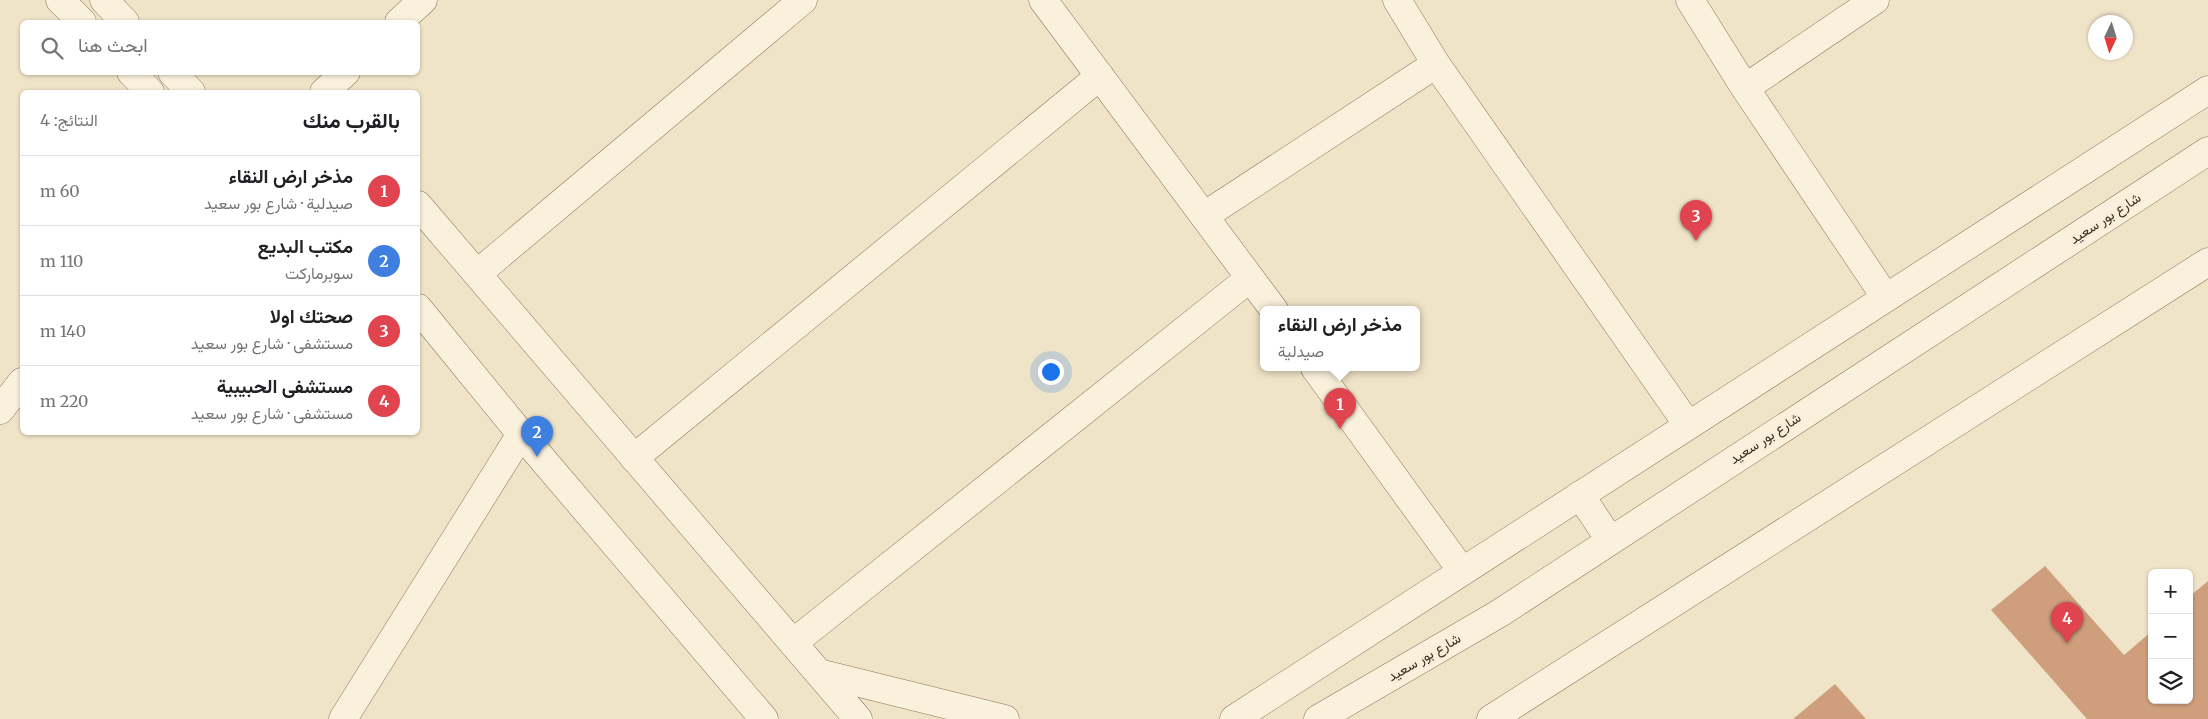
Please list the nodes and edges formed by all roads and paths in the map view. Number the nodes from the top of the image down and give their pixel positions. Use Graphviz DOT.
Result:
graph roads {
  1 [pos="60,0"];
  2 [pos="104,0"];
  3 [pos="423,0"];
  4 [pos="803,0"];
  5 [pos="1043,0"];
  6 [pos="1397,0"];
  7 [pos="1690,0"];
  8 [pos="1875,0"];
  9 [pos="80,20"];
  10 [pos="123,20"];
  11 [pos="401,20"];
  12 [pos="1436,64"];
  13 [pos="134,75"];
  14 [pos="175,75"];
  15 [pos="343,75"];
  16 [pos="1100,76"];
  17 [pos="1745,88"];
  18 [pos="148,90"];
  19 [pos="189,90"];
  20 [pos="326,90"];
  21 [pos="2208,90"];
  22 [pos="2208,151"];
  23 [pos="420,207"];
  24 [pos="1204,216"];
  25 [pos="2208,262"];
  26 [pos="478,273"];
  27 [pos="1250,278"];
  28 [pos="1886,298"];
  29 [pos="1271,306"];
  30 [pos="420,310"];
  31 [pos="1317,371"];
  32 [pos="20,385"];
  33 [pos="0,410"];
  34 [pos="1688,426"];
  35 [pos="521,434"];
  36 [pos="634,458"];
  37 [pos="1580,495"];
  38 [pos="1610,540"];
  39 [pos="1462,572"];
  40 [pos="793,643"];
  41 [pos="819,674"];
  42 [pos="1501,717"];
  43 [pos="343,719"];
  44 [pos="764,719"];
  45 [pos="858,719"];
  46 [pos="1005,719"];
  47 [pos="1234,719"];
  48 [pos="1318,719"];
  1 -- 9 [label="street"];
  2 -- 10 [label="street"];
  3 -- 11 [label="street"];
  4 -- 26 [label="street"];
  5 -- 16 [label="street"];
  6 -- 12 [label="street"];
  7 -- 17 [label="street"];
  8 -- 17 [label="street"];
  12 -- 24 [label="street"];
  12 -- 34 [label="street"];
  13 -- 18 [label="street"];
  14 -- 19 [label="street"];
  15 -- 20 [label="street"];
  16 -- 24 [label="street"];
  16 -- 36 [label="street"];
  17 -- 28 [label="street"];
  21 -- 28 [label="street"];
  22 -- 38 [label="street, شارع بور سعيد"];
  23 -- 26 [label="street"];
  24 -- 27 [label="street"];
  25 -- 42 [label="street"];
  26 -- 36 [label="street"];
  27 -- 29 [label="street"];
  27 -- 40 [label="street"];
  28 -- 34 [label="street"];
  30 -- 35 [label="street"];
  31 -- 39 [label="street"];
  32 -- 33 [label="street"];
  34 -- 37 [label="street"];
  35 -- 43 [label="street"];
  35 -- 44 [label="street"];
  36 -- 40 [label="street"];
  37 -- 38 [label="street"];
  37 -- 39 [label="street"];
  38 -- 48 [label="street, شارع بور سعيد"];
  39 -- 47 [label="street"];
  40 -- 41 [label="street"];
  41 -- 45 [label="street"];
  41 -- 46 [label="street"];
}
